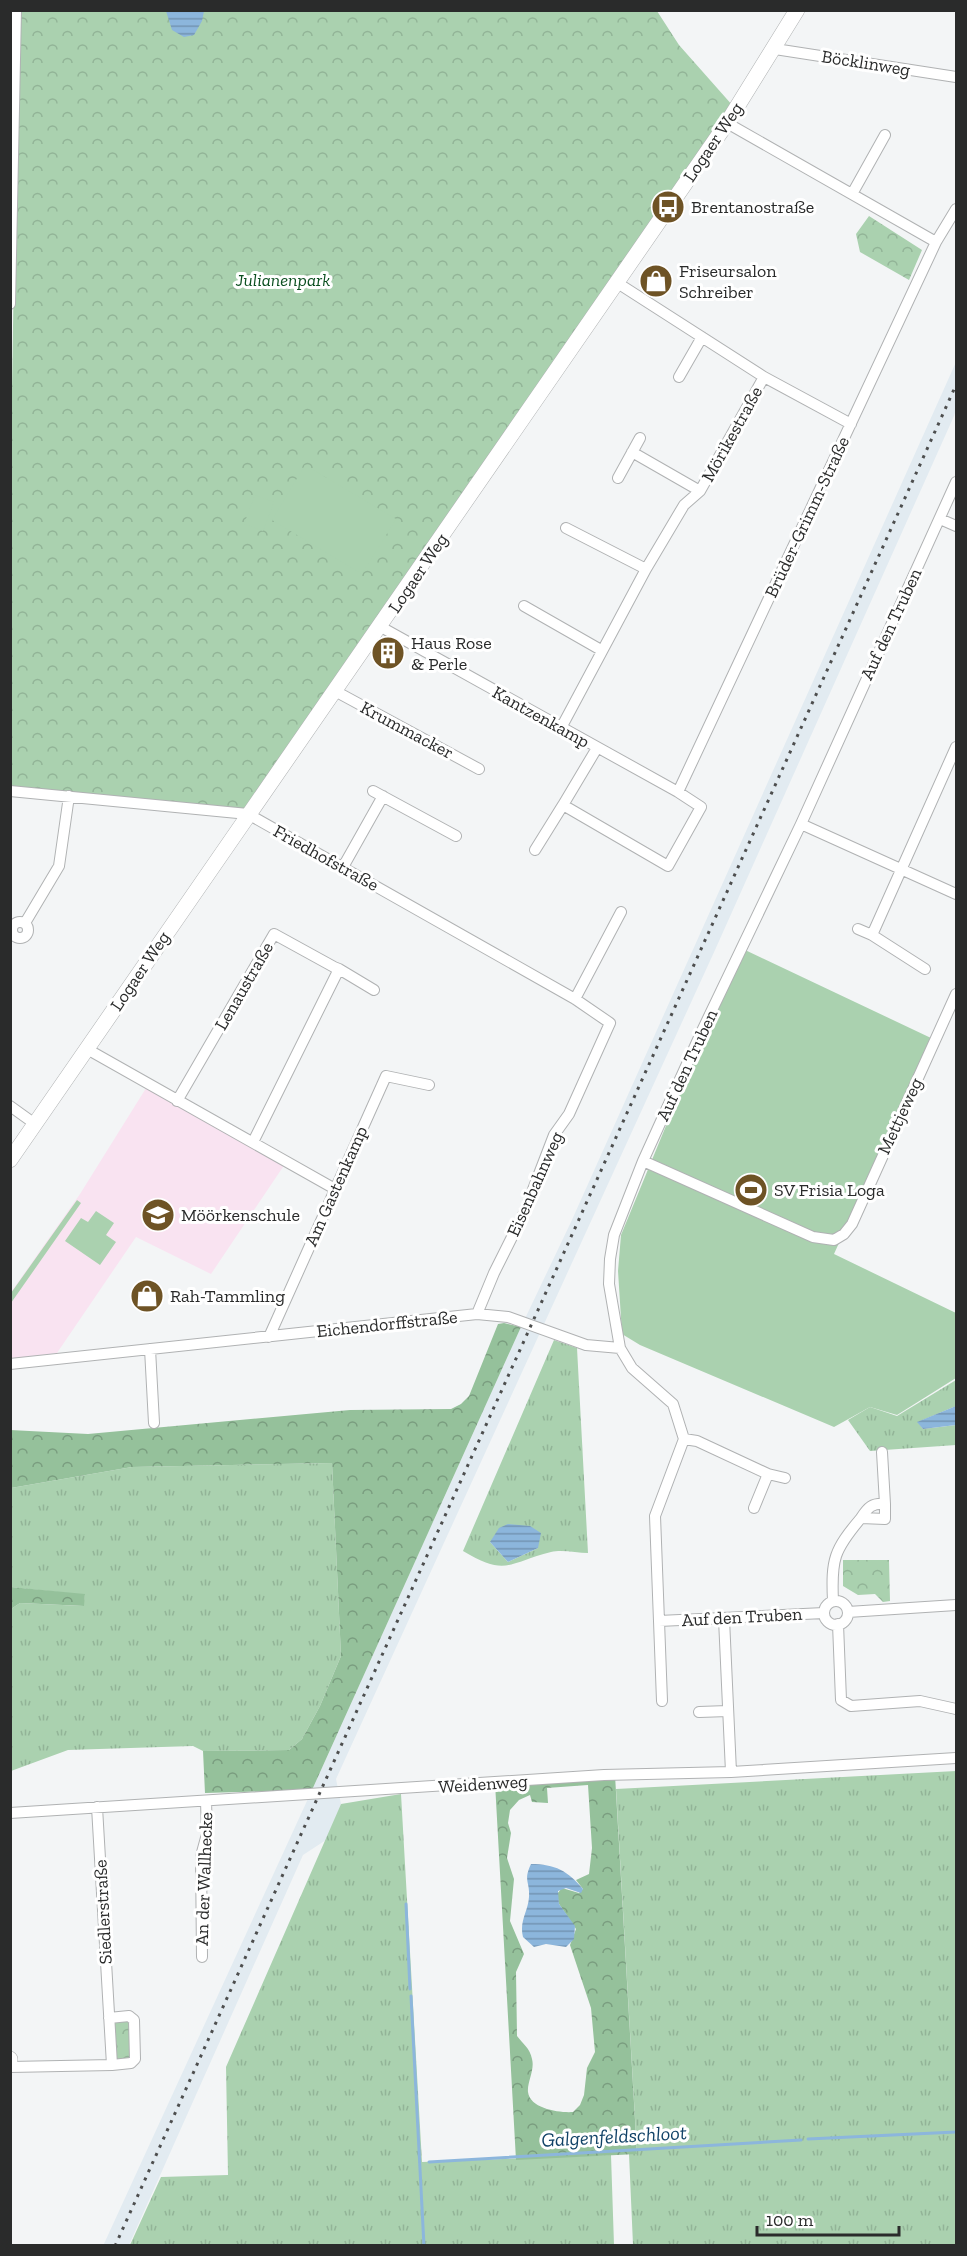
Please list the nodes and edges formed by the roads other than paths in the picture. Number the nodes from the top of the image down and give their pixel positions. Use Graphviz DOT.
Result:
graph roads {
  1 [pos="16,10"];
  2 [pos="797,10"];
  3 [pos="775,49"];
  4 [pos="957,77"];
  5 [pos="727,123"];
  6 [pos="885,135"];
  7 [pos="852,194"];
  8 [pos="957,209"];
  9 [pos="936,242"];
  10 [pos="616,282"];
  11 [pos="10,304"];
  12 [pos="702,337"];
  13 [pos="679,377"];
  14 [pos="764,377"];
  15 [pos="851,424"];
  16 [pos="640,438"];
  17 [pos="632,452"];
  18 [pos="618,478"];
  19 [pos="957,482"];
  20 [pos="700,491"];
  21 [pos="940,519"];
  22 [pos="957,526"];
  23 [pos="566,528"];
  24 [pos="646,569"];
  25 [pos="524,606"];
  26 [pos="381,627"];
  27 [pos="601,650"];
  28 [pos="335,692"];
  29 [pos="561,728"];
  30 [pos="957,747"];
  31 [pos="597,748"];
  32 [pos="479,769"];
  33 [pos="10,791"];
  34 [pos="678,792"];
  35 [pos="69,796"];
  36 [pos="563,805"];
  37 [pos="248,814"];
  38 [pos="801,824"];
  39 [pos="456,836"];
  40 [pos="535,850"];
  41 [pos="343,867"];
  42 [pos="900,868"];
  43 [pos="957,894"];
  44 [pos="621,912"];
  45 [pos="25,923"];
  46 [pos="858,929"];
  47 [pos="872,935"];
  48 [pos="339,969"];
  49 [pos="925,969"];
  50 [pos="374,990"];
  51 [pos="957,994"];
  52 [pos="575,999"];
  53 [pos="610,1023"];
  54 [pos="87,1049"];
  55 [pos="429,1085"];
  56 [pos="177,1101"];
  57 [pos="10,1106"];
  58 [pos="36,1124"];
  59 [pos="253,1142"];
  60 [pos="10,1160"];
  61 [pos="643,1161"];
  62 [pos="335,1189"];
  63 [pos="477,1314"];
  64 [pos="268,1337"];
  65 [pos="620,1348"];
  66 [pos="150,1349"];
  67 [pos="10,1364"];
  68 [pos="154,1423"];
  69 [pos="684,1439"];
  70 [pos="882,1452"];
  71 [pos="768,1474"];
  72 [pos="784,1478"];
  73 [pos="754,1508"];
  74 [pos="833,1601"];
  75 [pos="957,1605"];
  76 [pos="848,1612"];
  77 [pos="824,1613"];
  78 [pos="724,1619"];
  79 [pos="659,1621"];
  80 [pos="838,1624"];
  81 [pos="662,1701"];
  82 [pos="957,1709"];
  83 [pos="728,1710"];
  84 [pos="699,1712"];
  85 [pos="957,1758"];
  86 [pos="732,1772"];
  87 [pos="206,1801"];
  88 [pos="97,1807"];
  89 [pos="10,1813"];
  90 [pos="202,1957"];
  91 [pos="109,2018"];
  92 [pos="112,2065"];
  93 [pos="10,2067"];
  1 -- 11 [label="street"];
  2 -- 3 [label="street, Logaer Weg"];
  3 -- 4 [label="street, Böcklinweg"];
  3 -- 5 [label="street, Logaer Weg"];
  5 -- 7 [label="street"];
  5 -- 10 [label="street, Logaer Weg"];
  6 -- 7 [label="street"];
  7 -- 9 [label="street"];
  8 -- 9 [label="street, Brüder-Grimm-Straße"];
  9 -- 15 [label="street, Brüder-Grimm-Straße"];
  10 -- 12 [label="street"];
  10 -- 26 [label="street, Logaer Weg"];
  12 -- 13 [label="street"];
  12 -- 14 [label="street"];
  14 -- 15 [label="street"];
  14 -- 20 [label="street, Mörikestraße"];
  15 -- 34 [label="street, Brüder-Grimm-Straße"];
  16 -- 17 [label="street"];
  17 -- 18 [label="street"];
  17 -- 20 [label="street, Mörikestraße"];
  19 -- 21 [label="street, Auf den Truben"];
  20 -- 24 [label="street, Mörikestraße"];
  21 -- 22 [label="street"];
  21 -- 38 [label="street, Auf den Truben"];
  23 -- 24 [label="street"];
  24 -- 27 [label="street, Mörikestraße"];
  25 -- 27 [label="street"];
  26 -- 28 [label="street, Logaer Weg"];
  26 -- 29 [label="street, Kantzenkamp"];
  27 -- 29 [label="street, Mörikestraße"];
  28 -- 32 [label="street, Krummacker"];
  28 -- 37 [label="street, Logaer Weg"];
  29 -- 31 [label="street, Kantzenkamp"];
  30 -- 42 [label="street"];
  31 -- 34 [label="street, Kantzenkamp"];
  31 -- 36 [label="street"];
  33 -- 35 [label="street, Friedhofstraße"];
  34 -- 36 [label="street, Kantzenkamp"];
  35 -- 37 [label="street, Friedhofstraße"];
  35 -- 45 [label="street"];
  36 -- 40 [label="street"];
  37 -- 41 [label="street, Friedhofstraße"];
  37 -- 54 [label="street, Logaer Weg"];
  38 -- 42 [label="street"];
  38 -- 61 [label="street, Auf den Truben"];
  39 -- 41 [label="street"];
  41 -- 52 [label="street, Friedhofstraße"];
  42 -- 43 [label="street"];
  42 -- 47 [label="street"];
  44 -- 52 [label="street"];
  46 -- 47 [label="street"];
  47 -- 49 [label="street"];
  48 -- 50 [label="street, Lenaustraße"];
  48 -- 56 [label="street, Lenaustraße"];
  48 -- 59 [label="street"];
  51 -- 61 [label="street, Mettjeweg"];
  52 -- 53 [label="street, Friedhofstraße"];
  53 -- 63 [label="street, Eisenbahnweg"];
  54 -- 56 [label="street"];
  54 -- 58 [label="street, Logaer Weg"];
  55 -- 62 [label="street, Am Gastenkamp"];
  56 -- 59 [label="street"];
  57 -- 58 [label="street"];
  58 -- 60 [label="street, Logaer Weg"];
  59 -- 62 [label="street"];
  61 -- 65 [label="street, Auf den Truben"];
  62 -- 64 [label="street, Am Gastenkamp"];
  63 -- 64 [label="street, Eichendorffstraße"];
  63 -- 65 [label="street, Eichendorffstraße"];
  64 -- 66 [label="street, Eichendorffstraße"];
  65 -- 69 [label="street, Auf den Truben"];
  66 -- 67 [label="street, Eichendorffstraße"];
  66 -- 68 [label="street"];
  69 -- 71 [label="street"];
  69 -- 79 [label="street, Auf den Truben"];
  70 -- 74 [label="street"];
  71 -- 72 [label="street"];
  71 -- 73 [label="street"];
  74 -- 76 [label="street"];
  74 -- 77 [label="street, Auf den Truben"];
  75 -- 76 [label="street"];
  76 -- 80 [label="street"];
  77 -- 78 [label="street, Auf den Truben"];
  77 -- 80 [label="street, Auf den Truben"];
  78 -- 79 [label="street, Auf den Truben"];
  78 -- 83 [label="street"];
  79 -- 81 [label="street, Auf den Truben"];
  80 -- 82 [label="street"];
  83 -- 84 [label="street"];
  83 -- 86 [label="street"];
  85 -- 86 [label="street, Weidenweg"];
  86 -- 87 [label="street, Weidenweg"];
  87 -- 88 [label="street, Weidenweg"];
  87 -- 90 [label="street, An der Wallhecke"];
  88 -- 89 [label="street, Weidenweg"];
  88 -- 91 [label="street, Siedlerstraße"];
  91 -- 92 [label="street, Siedlerstraße"];
  91 -- 92 [label="street"];
  92 -- 93 [label="street"];
}
